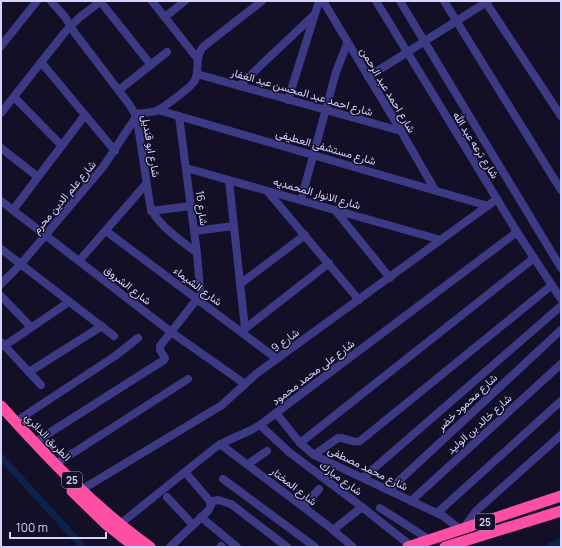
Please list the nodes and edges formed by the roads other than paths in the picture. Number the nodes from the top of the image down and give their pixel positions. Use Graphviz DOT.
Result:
graph roads {
  1 [pos="37,1"];
  2 [pos="51,1"];
  3 [pos="100,1"];
  4 [pos="152,1"];
  5 [pos="185,1"];
  6 [pos="262,1"];
  7 [pos="319,1"];
  8 [pos="323,1"];
  9 [pos="376,1"];
  10 [pos="400,1"];
  11 [pos="444,1"];
  12 [pos="486,1"];
  13 [pos="314,15"];
  14 [pos="165,17"];
  15 [pos="456,21"];
  16 [pos="70,26"];
  17 [pos="424,41"];
  18 [pos="347,44"];
  19 [pos="1,46"];
  20 [pos="167,52"];
  21 [pos="406,52"];
  22 [pos="198,58"];
  23 [pos="41,62"];
  24 [pos="151,65"];
  25 [pos="197,74"];
  26 [pos="368,77"];
  27 [pos="239,86"];
  28 [pos="119,90"];
  29 [pos="14,97"];
  30 [pos="288,100"];
  31 [pos="158,110"];
  32 [pos="326,110"];
  33 [pos="1,113"];
  34 [pos="85,115"];
  35 [pos="135,115"];
  36 [pos="179,116"];
  37 [pos="561,116"];
  38 [pos="401,131"];
  39 [pos="62,146"];
  40 [pos="1,148"];
  41 [pos="115,151"];
  42 [pos="313,155"];
  43 [pos="186,168"];
  44 [pos="38,177"];
  45 [pos="229,180"];
  46 [pos="146,184"];
  47 [pos="434,190"];
  48 [pos="561,190"];
  49 [pos="268,191"];
  50 [pos="497,199"];
  51 [pos="300,200"];
  52 [pos="1,201"];
  53 [pos="191,206"];
  54 [pos="488,206"];
  55 [pos="13,210"];
  56 [pos="151,210"];
  57 [pos="335,210"];
  58 [pos="234,226"];
  59 [pos="106,231"];
  60 [pos="194,231"];
  61 [pos="517,232"];
  62 [pos="46,235"];
  63 [pos="305,235"];
  64 [pos="441,240"];
  65 [pos="1,249"];
  66 [pos="197,253"];
  67 [pos="534,258"];
  68 [pos="79,261"];
  69 [pos="21,264"];
  70 [pos="329,264"];
  71 [pos="561,268"];
  72 [pos="390,278"];
  73 [pos="1,284"];
  74 [pos="240,284"];
  75 [pos="552,285"];
  76 [pos="1,296"];
  77 [pos="561,299"];
  78 [pos="359,300"];
  79 [pos="199,301"];
  80 [pos="69,302"];
  81 [pos="561,306"];
  82 [pos="102,326"];
  83 [pos="32,327"];
  84 [pos="243,330"];
  85 [pos="561,330"];
  86 [pos="171,332"];
  87 [pos="114,336"];
  88 [pos="138,338"];
  89 [pos="3,344"];
  90 [pos="277,359"];
  91 [pos="561,364"];
  92 [pos="28,372"];
  93 [pos="188,380"];
  94 [pos="244,384"];
  95 [pos="41,385"];
  96 [pos="561,400"];
  97 [pos="1,406"];
  98 [pos="276,413"];
  99 [pos="1,416"];
  100 [pos="15,422"];
  101 [pos="260,425"];
  102 [pos="561,435"];
  103 [pos="34,442"];
  104 [pos="300,443"];
  105 [pos="220,444"];
  106 [pos="267,451"];
  107 [pos="314,455"];
  108 [pos="56,464"];
  109 [pos="248,464"];
  110 [pos="185,472"];
  111 [pos="363,478"];
  112 [pos="223,479"];
  113 [pos="320,489"];
  114 [pos="81,490"];
  115 [pos="389,490"];
  116 [pos="167,496"];
  117 [pos="561,496"];
  118 [pos="411,501"];
  119 [pos="210,502"];
  120 [pos="304,507"];
  121 [pos="362,507"];
  122 [pos="380,508"];
  123 [pos="561,511"];
  124 [pos="437,513"];
  125 [pos="201,517"];
  126 [pos="120,524"];
  127 [pos="193,526"];
  128 [pos="333,530"];
  129 [pos="461,530"];
  130 [pos="430,540"];
  131 [pos="410,546"];
  132 [pos="135,547"];
  133 [pos="150,547"];
  134 [pos="170,547"];
  135 [pos="237,547"];
  136 [pos="287,547"];
  137 [pos="315,547"];
  138 [pos="352,547"];
  139 [pos="445,547"];
  1 -- 19 [label="street"];
  2 -- 16 [label="street, شارع ابو قنديل"];
  3 -- 16 [label="street"];
  3 -- 24 [label="street"];
  4 -- 14 [label="street"];
  5 -- 14 [label="street"];
  6 -- 22 [label="street"];
  7 -- 13 [label="street"];
  8 -- 18 [label="street, شارع احمد عبد الرحمن"];
  9 -- 21 [label="street, شارع ترعه عبد الله"];
  10 -- 17 [label="street"];
  11 -- 15 [label="street"];
  12 -- 15 [label="street"];
  12 -- 37 [label="street"];
  13 -- 27 [label="street"];
  13 -- 30 [label="street"];
  14 -- 22 [label="street"];
  15 -- 17 [label="street"];
  15 -- 48 [label="street"];
  16 -- 23 [label="street"];
  16 -- 28 [label="street, شارع ابو قنديل"];
  17 -- 21 [label="street"];
  17 -- 71 [label="street"];
  18 -- 26 [label="street, شارع احمد عبد الرحمن"];
  18 -- 32 [label="street"];
  20 -- 24 [label="street"];
  21 -- 26 [label="street"];
  21 -- 50 [label="street, شارع ترعه عبد الله"];
  22 -- 25 [label="street"];
  23 -- 29 [label="street"];
  23 -- 34 [label="street"];
  24 -- 28 [label="street"];
  25 -- 27 [label="street, شارع احمد عبد المحسن عبد الغفار"];
  25 -- 31 [label="street"];
  26 -- 38 [label="street, شارع احمد عبد الرحمن"];
  27 -- 30 [label="street, شارع احمد عبد المحسن عبد الغفار"];
  28 -- 35 [label="street, شارع ابو قنديل"];
  29 -- 33 [label="street"];
  29 -- 39 [label="street"];
  30 -- 32 [label="street, شارع احمد عبد المحسن عبد الغفار"];
  31 -- 35 [label="street"];
  31 -- 36 [label="street, شارع مستشفى العطيفى"];
  32 -- 38 [label="street, شارع احمد عبد المحسن عبد الغفار"];
  32 -- 42 [label="street"];
  34 -- 39 [label="street"];
  34 -- 41 [label="street"];
  35 -- 41 [label="street, شارع علم الدين محرم"];
  35 -- 46 [label="street, شارع ابو قنديل"];
  36 -- 42 [label="street, شارع مستشفى العطيفى"];
  36 -- 43 [label="street, شارع 16"];
  38 -- 47 [label="street, شارع احمد عبد الرحمن"];
  39 -- 44 [label="street"];
  40 -- 44 [label="street"];
  41 -- 62 [label="street, شارع علم الدين محرم"];
  42 -- 47 [label="street, شارع مستشفى العطيفى"];
  42 -- 51 [label="street"];
  43 -- 45 [label="street, شارع الانوار المحمديه"];
  43 -- 53 [label="street, شارع 16"];
  44 -- 55 [label="street"];
  45 -- 49 [label="street, شارع الانوار المحمديه"];
  45 -- 58 [label="street"];
  46 -- 56 [label="street, شارع ابو قنديل"];
  46 -- 59 [label="street"];
  47 -- 54 [label="street, شارع مستشفى العطيفى"];
  49 -- 51 [label="street, شارع الانوار المحمديه"];
  49 -- 63 [label="street"];
  50 -- 54 [label="street, شارع 9"];
  50 -- 61 [label="street, شارع ترعه عبد الله"];
  51 -- 57 [label="street, شارع الانوار المحمديه"];
  52 -- 55 [label="street, شارع الشروق"];
  53 -- 56 [label="street"];
  53 -- 60 [label="street, شارع 16"];
  54 -- 64 [label="street, شارع 9"];
  55 -- 62 [label="street, شارع الشروق"];
  56 -- 66 [label="street, شارع ابو قنديل"];
  57 -- 64 [label="street, شارع الانوار المحمديه"];
  57 -- 72 [label="street"];
  58 -- 60 [label="street"];
  58 -- 74 [label="street"];
  59 -- 68 [label="street"];
  59 -- 79 [label="street, شارع الشيماء"];
  60 -- 66 [label="street, شارع 16"];
  61 -- 67 [label="street, شارع ترعه عبد الله"];
  61 -- 98 [label="street, شارع على محمد محمود"];
  62 -- 68 [label="street, شارع الشروق"];
  62 -- 69 [label="street, شارع علم الدين محرم"];
  63 -- 70 [label="street"];
  63 -- 74 [label="street"];
  64 -- 72 [label="street, شارع 9"];
  65 -- 69 [label="street"];
  66 -- 79 [label="street, شارع 16"];
  67 -- 75 [label="street, شارع ترعه عبد الله"];
  67 -- 104 [label="street"];
  68 -- 86 [label="street, شارع الشروق"];
  69 -- 73 [label="street, شارع علم الدين محرم"];
  69 -- 80 [label="street"];
  70 -- 78 [label="street"];
  70 -- 84 [label="street"];
  72 -- 78 [label="street, شارع 9"];
  74 -- 84 [label="street"];
  75 -- 77 [label="street, شارع ترعه عبد الله"];
  75 -- 107 [label="street"];
  76 -- 83 [label="street"];
  78 -- 90 [label="street, شارع 9"];
  79 -- 84 [label="street, شارع الشيماء"];
  79 -- 86 [label="street"];
  80 -- 82 [label="street"];
  80 -- 83 [label="street"];
  81 -- 111 [label="street"];
  82 -- 87 [label="street"];
  82 -- 92 [label="street"];
  83 -- 89 [label="street"];
  84 -- 90 [label="street, شارع الشيماء"];
  85 -- 115 [label="street, شارع محمود خضر"];
  86 -- 94 [label="street, شارع الشروق"];
  86 -- 103 [label="street"];
  88 -- 100 [label="street"];
  89 -- 92 [label="street"];
  90 -- 94 [label="street, شارع 9"];
  91 -- 118 [label="street, شارع خالد بن الوليد"];
  92 -- 95 [label="street"];
  93 -- 108 [label="street"];
  94 -- 114 [label="street, شارع 9"];
  96 -- 124 [label="street"];
  97 -- 100 [label="highway, الطريق الدائري / 25"];
  98 -- 101 [label="street, شارع على محمد محمود"];
  98 -- 104 [label="street, شارع محمد مصطفى"];
  99 -- 132 [label="highway, الطريق الدائري / 25"];
  100 -- 103 [label="highway, الطريق الدائري / 25"];
  101 -- 105 [label="street, شارع على محمد محمود"];
  101 -- 121 [label="street, شارع مبارك"];
  102 -- 129 [label="street"];
  103 -- 108 [label="highway, الطريق الدائري / 25"];
  104 -- 107 [label="street, شارع محمد مصطفى"];
  105 -- 109 [label="street, شارع المختار"];
  105 -- 110 [label="street, شارع على محمد محمود"];
  106 -- 109 [label="street"];
  107 -- 111 [label="street, شارع محمد مصطفى"];
  108 -- 114 [label="highway, الطريق الدائري / 25"];
  109 -- 120 [label="street, شارع المختار"];
  110 -- 119 [label="street"];
  110 -- 126 [label="street, شارع على محمد محمود"];
  111 -- 115 [label="street, شارع محمد مصطفى"];
  112 -- 137 [label="street"];
  113 -- 120 [label="street"];
  114 -- 126 [label="highway, الطريق الدائري / 25"];
  115 -- 118 [label="street, شارع محمد مصطفى"];
  116 -- 127 [label="street"];
  117 -- 129 [label="highway, 25"];
  118 -- 124 [label="street, شارع محمد مصطفى"];
  119 -- 125 [label="street"];
  119 -- 136 [label="street"];
  120 -- 128 [label="street, شارع المختار"];
  121 -- 128 [label="street"];
  121 -- 131 [label="street, شارع مبارك"];
  122 -- 130 [label="street"];
  123 -- 139 [label="highway, 25"];
  124 -- 129 [label="street, شارع محمد مصطفى"];
  125 -- 127 [label="street"];
  125 -- 135 [label="street"];
  126 -- 133 [label="highway, الطريق الدائري / 25"];
  127 -- 134 [label="street"];
  128 -- 138 [label="street, شارع المختار"];
  129 -- 130 [label="highway, 25"];
  130 -- 131 [label="highway, 25"];
}
